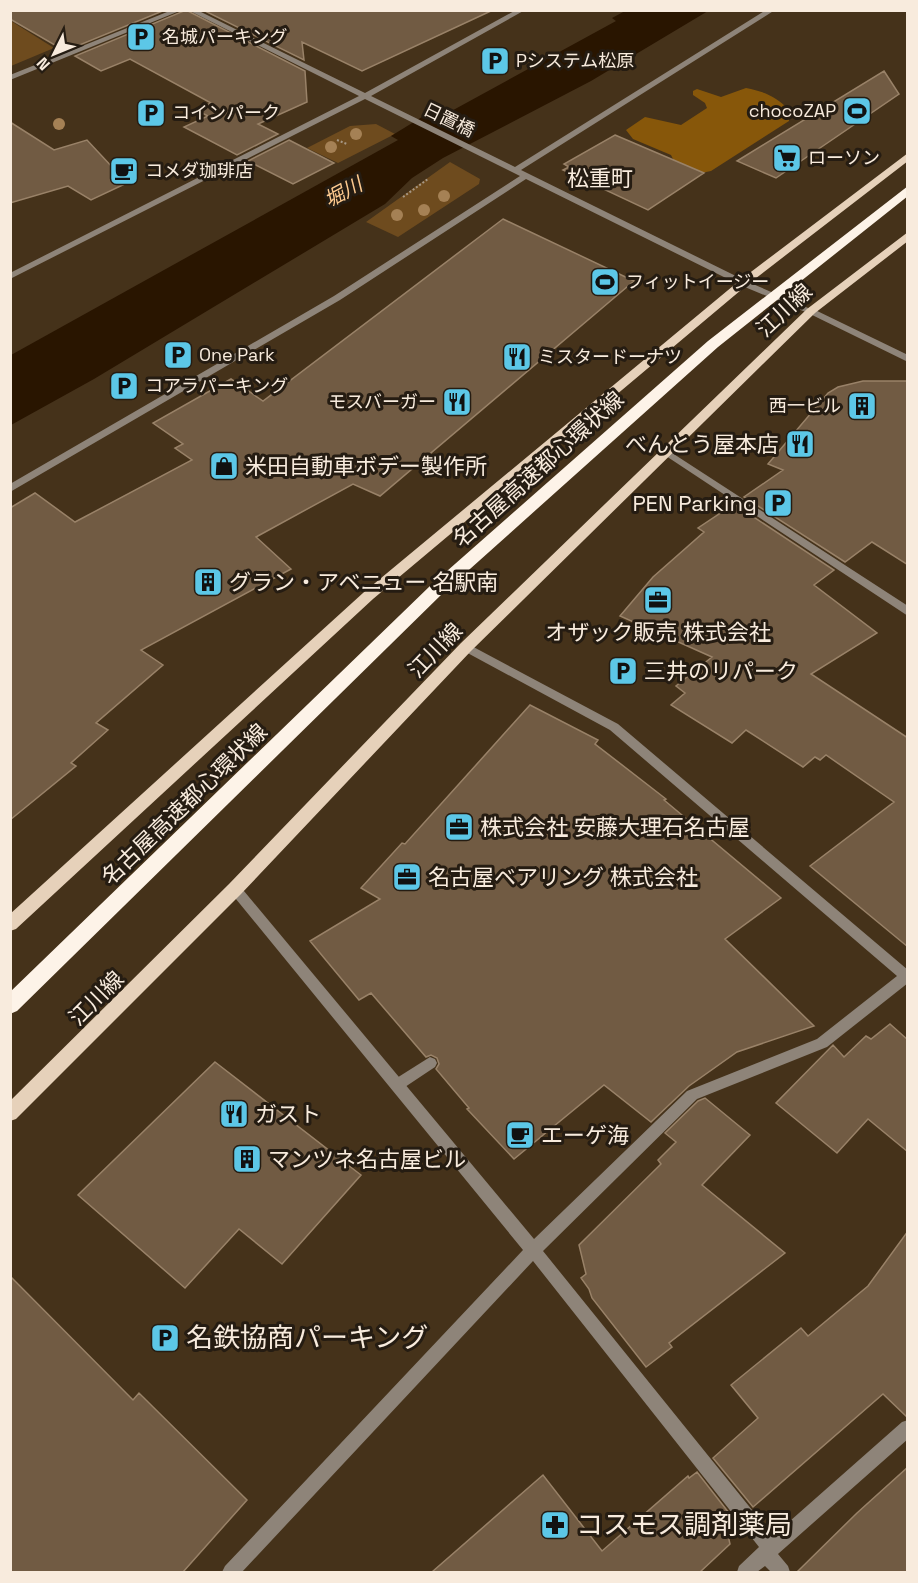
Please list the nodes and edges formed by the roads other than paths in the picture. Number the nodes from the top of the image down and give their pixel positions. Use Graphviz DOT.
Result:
graph roads {
  1 [pos="178,10"];
  2 [pos="192,10"];
  3 [pos="522,10"];
  4 [pos="772,10"];
  5 [pos="10,78"];
  6 [pos="365,96"];
  7 [pos="908,156"];
  8 [pos="516,170"];
  9 [pos="526,175"];
  10 [pos="908,190"];
  11 [pos="908,235"];
  12 [pos="10,277"];
  13 [pos="742,283"];
  14 [pos="811,311"];
  15 [pos="908,358"];
  16 [pos="666,452"];
  17 [pos="10,489"];
  18 [pos="908,612"];
  19 [pos="466,647"];
  20 [pos="235,889"];
  21 [pos="10,924"];
  22 [pos="907,977"];
  23 [pos="10,1005"];
  24 [pos="430,1063"];
  25 [pos="397,1085"];
  26 [pos="10,1113"];
  27 [pos="533,1250"];
  28 [pos="908,1428"];
  29 [pos="768,1551"];
  30 [pos="231,1572"];
  31 [pos="745,1572"];
  32 [pos="782,1572"];
  1 -- 5 [label="street"];
  2 -- 6 [label="street, 日置橋"];
  3 -- 6 [label="street"];
  4 -- 8 [label="street"];
  6 -- 8 [label="street, 日置橋"];
  6 -- 12 [label="street"];
  7 -- 13 [label="main road, 江川線"];
  8 -- 9 [label="street, 日置橋"];
  9 -- 13 [label="street, 日置橋"];
  9 -- 17 [label="street"];
  10 -- 23 [label="highway, 名古屋高速都心環状線"];
  11 -- 14 [label="main road, 江川線"];
  13 -- 14 [label="street, 日置橋"];
  13 -- 21 [label="main road, 江川線"];
  14 -- 15 [label="street, 日置橋"];
  14 -- 16 [label="main road, 江川線"];
  16 -- 18 [label="street"];
  16 -- 19 [label="main road, 江川線"];
  19 -- 20 [label="main road, 江川線"];
  19 -- 22 [label="street"];
  20 -- 25 [label="street"];
  20 -- 26 [label="main road, 江川線"];
  22 -- 27 [label="street"];
  24 -- 25 [label="street"];
  25 -- 27 [label="street"];
  27 -- 29 [label="street"];
  27 -- 30 [label="street"];
  28 -- 29 [label="street"];
  29 -- 31 [label="street"];
  29 -- 32 [label="street"];
}
